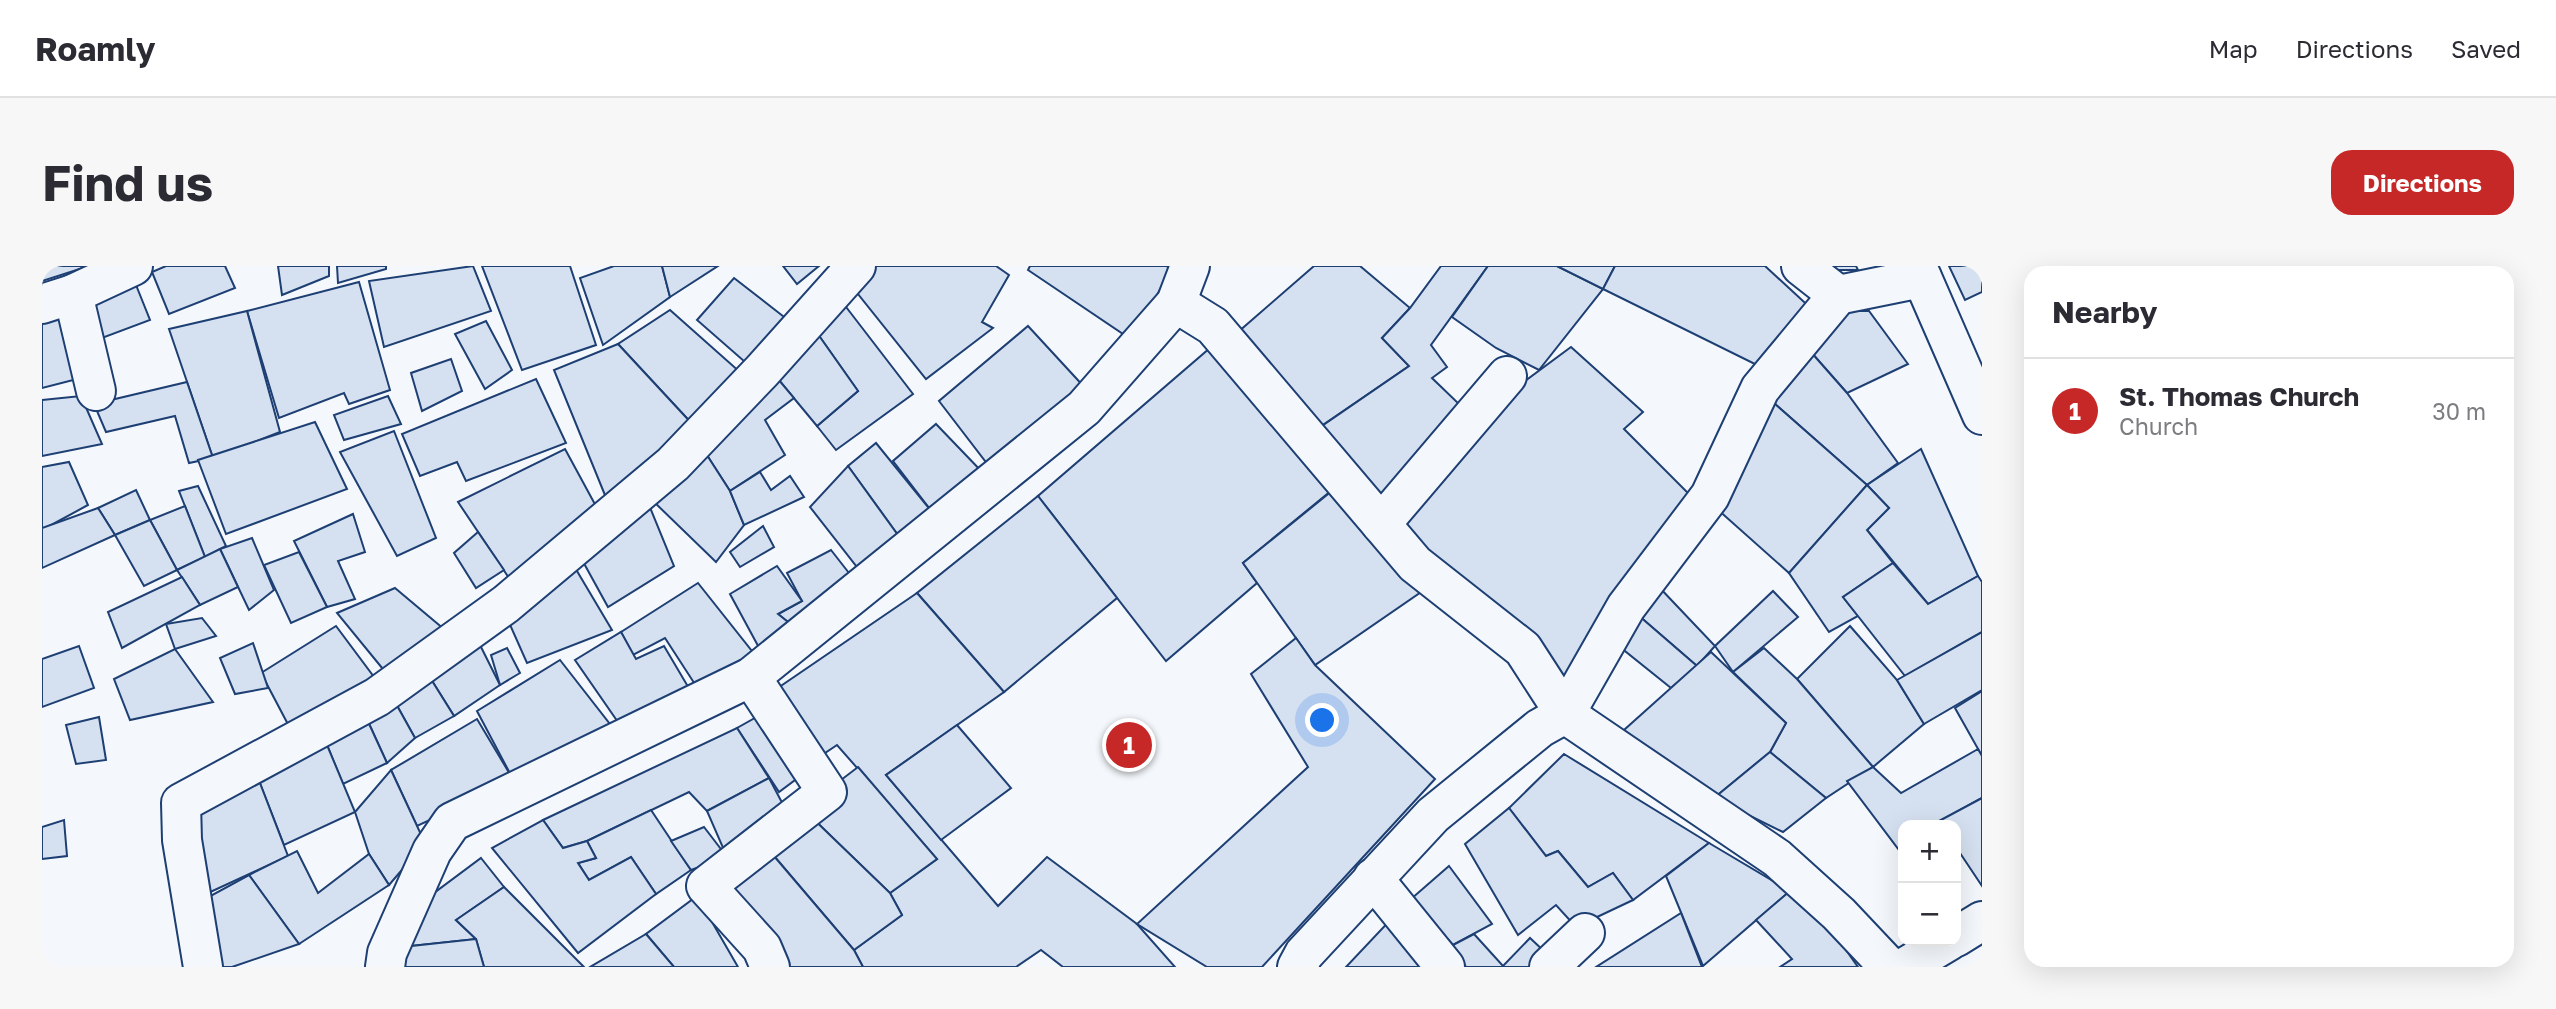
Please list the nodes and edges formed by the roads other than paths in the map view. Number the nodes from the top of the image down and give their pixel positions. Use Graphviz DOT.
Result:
graph roads {
  1 [pos="133,266"];
  2 [pos="856,266"];
  3 [pos="1190,266"];
  4 [pos="1801,266"];
  5 [pos="1920,272"];
  6 [pos="1838,295"];
  7 [pos="58,299"];
  8 [pos="1176,303"];
  9 [pos="1507,376"];
  10 [pos="96,391"];
  11 [pos="1982,415"];
  12 [pos="1381,524"];
  13 [pos="751,677"];
  14 [pos="1565,713"];
  15 [pos="1373,878"];
  16 [pos="1982,921"];
  17 [pos="1585,933"];
  18 [pos="1961,933"];
  19 [pos="1941,946"];
  20 [pos="203,967"];
  21 [pos="385,967"];
  22 [pos="770,967"];
  23 [pos="1297,967"];
  24 [pos="1445,967"];
  25 [pos="1549,967"];
  26 [pos="1889,967"];
  27 [pos="1905,967"];
  1 -- 7 [label="street"];
  2 -- 20 [label="street"];
  3 -- 8 [label="street"];
  4 -- 6 [label="street"];
  5 -- 6 [label="street"];
  5 -- 11 [label="street"];
  6 -- 14 [label="street"];
  7 -- 10 [label="street"];
  8 -- 12 [label="street"];
  8 -- 13 [label="street"];
  9 -- 12 [label="street"];
  12 -- 14 [label="street"];
  13 -- 21 [label="street"];
  13 -- 22 [label="street"];
  14 -- 15 [label="street"];
  14 -- 26 [label="street"];
  15 -- 23 [label="street"];
  15 -- 24 [label="street"];
  16 -- 18 [label="street"];
  17 -- 25 [label="street"];
  19 -- 27 [label="street"];
}
